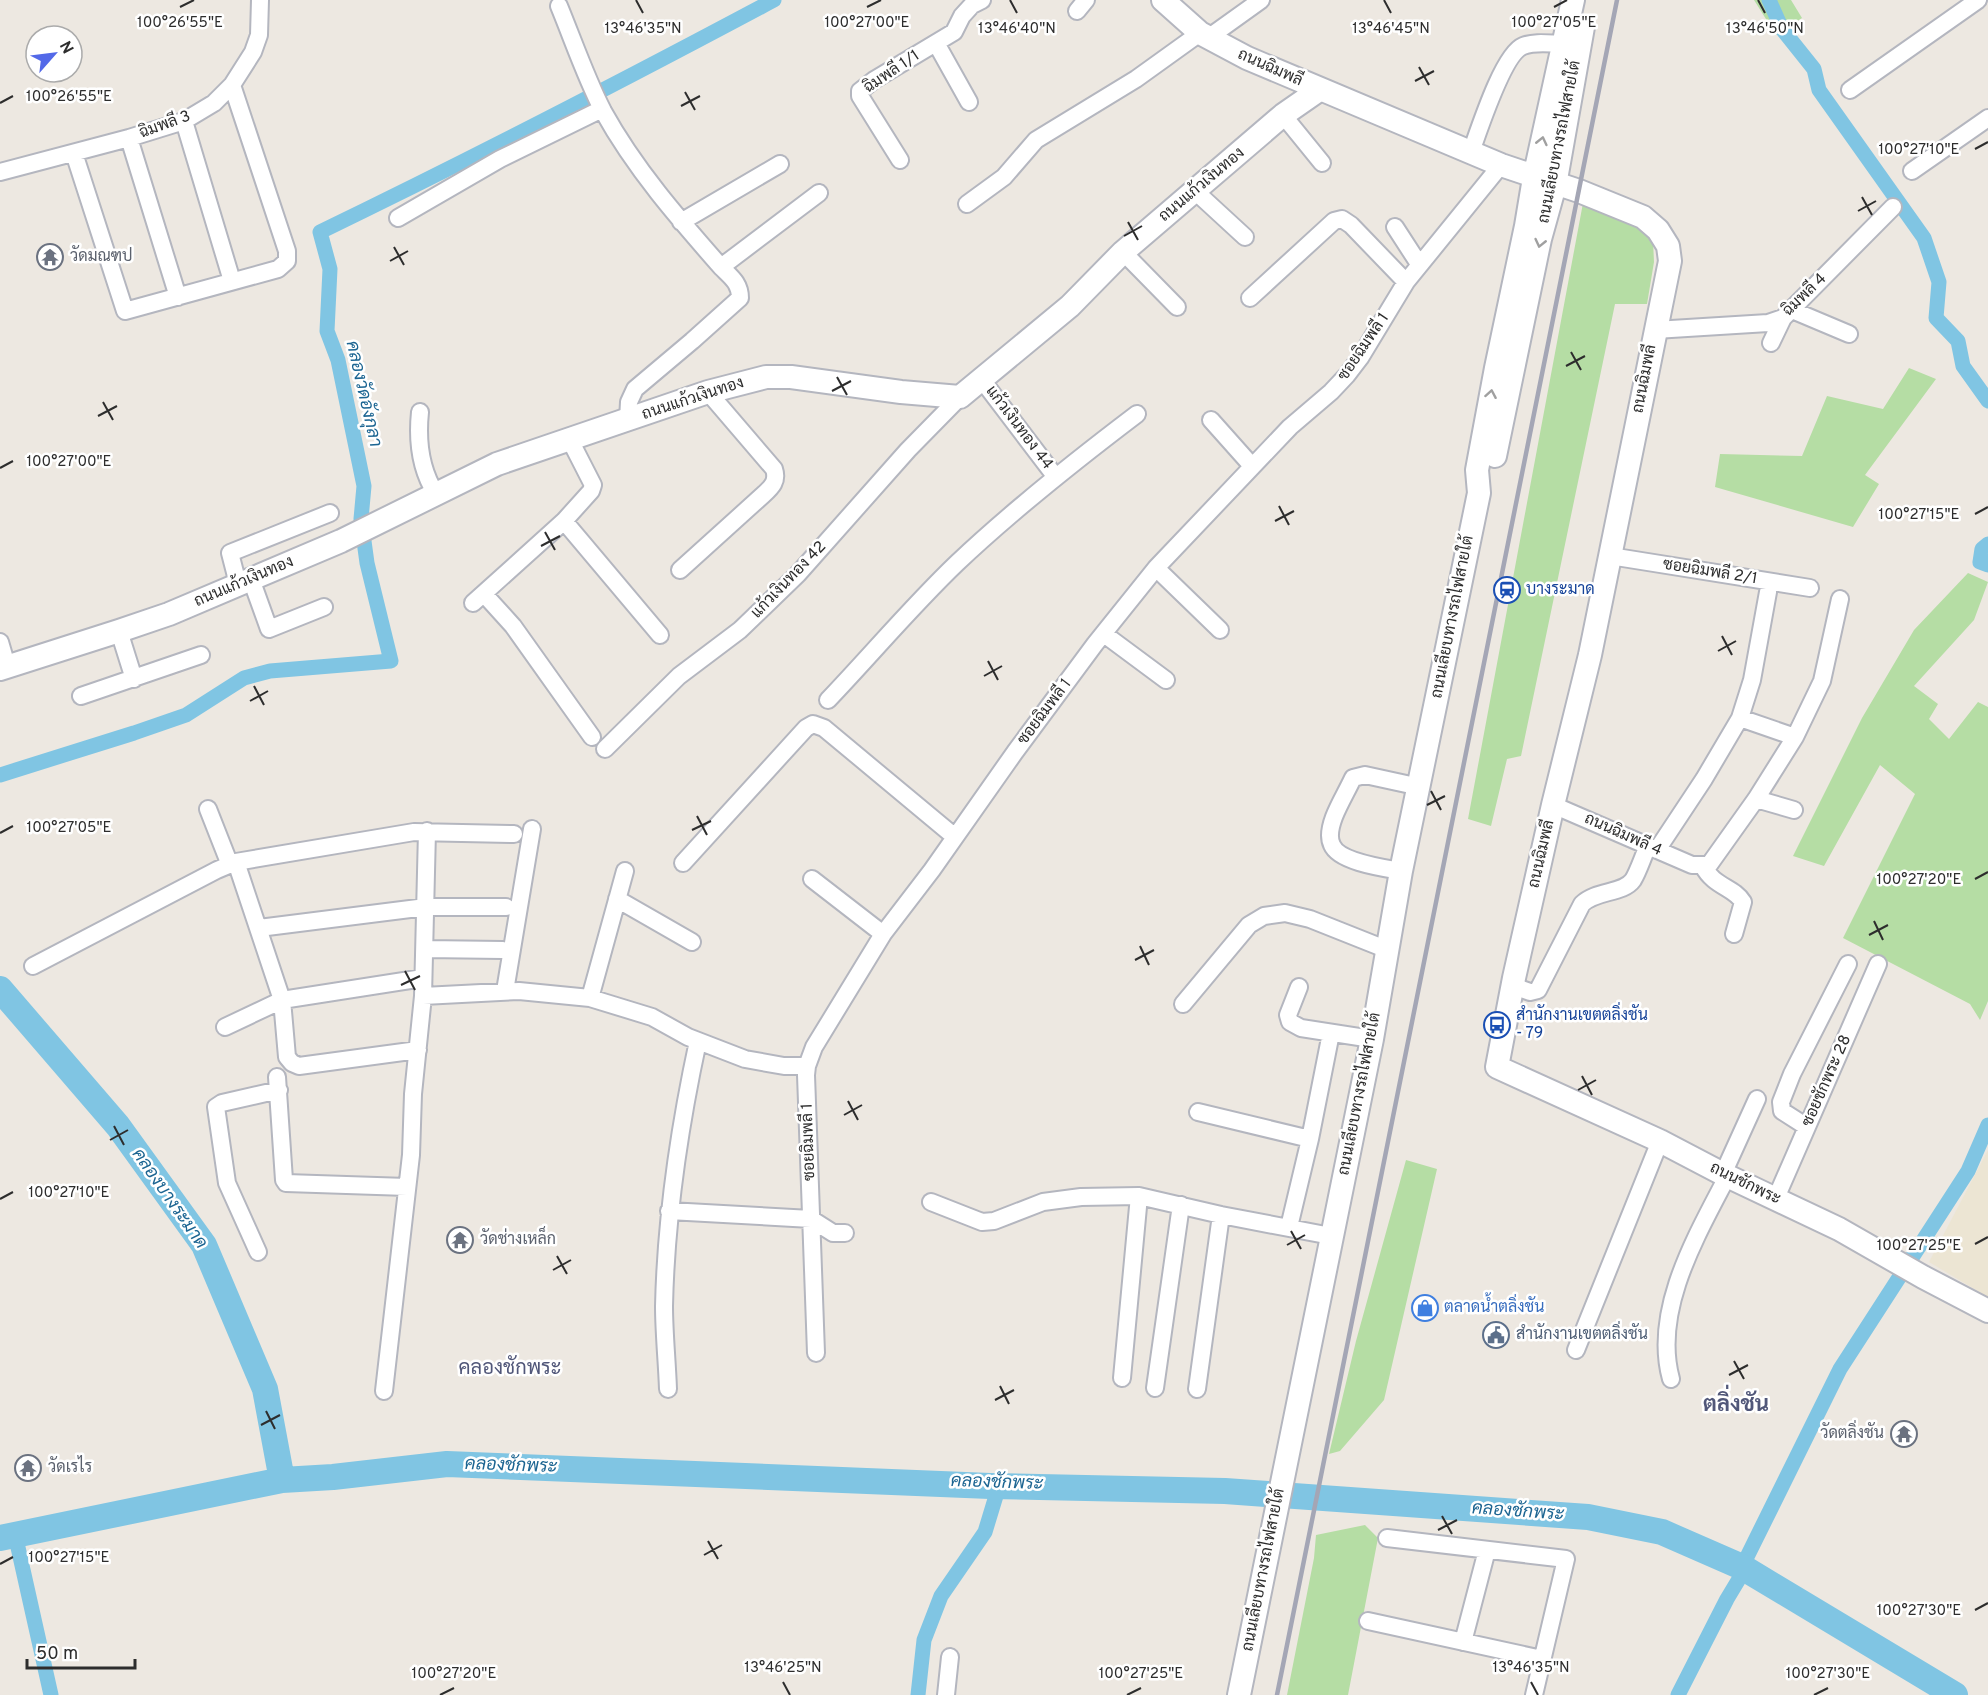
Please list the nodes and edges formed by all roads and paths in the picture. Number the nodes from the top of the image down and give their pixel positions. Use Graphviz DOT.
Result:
graph roads {
  1 [pos="260,0"];
  2 [pos="982,0"];
  3 [pos="1163,0"];
  4 [pos="1261,0"];
  5 [pos="1573,0"];
  6 [pos="1588,0"];
  7 [pos="1978,0"];
  8 [pos="559,6"];
  9 [pos="1204,36"];
  10 [pos="936,43"];
  11 [pos="1564,44"];
  12 [pos="232,85"];
  13 [pos="1319,90"];
  14 [pos="1850,90"];
  15 [pos="598,99"];
  16 [pos="969,102"];
  17 [pos="1283,115"];
  18 [pos="1988,118"];
  19 [pos="184,121"];
  20 [pos="129,138"];
  21 [pos="74,153"];
  22 [pos="1471,153"];
  23 [pos="900,160"];
  24 [pos="1322,163"];
  25 [pos="780,164"];
  26 [pos="1501,165"];
  27 [pos="1912,171"];
  28 [pos="0,172"];
  29 [pos="1534,178"];
  30 [pos="1556,185"];
  31 [pos="1195,191"];
  32 [pos="819,193"];
  33 [pos="967,204"];
  34 [pos="1893,207"];
  35 [pos="398,218"];
  36 [pos="681,222"];
  37 [pos="1395,227"];
  38 [pos="1245,237"];
  39 [pos="1123,252"];
  40 [pos="1419,264"];
  41 [pos="721,267"];
  42 [pos="232,281"];
  43 [pos="1406,282"];
  44 [pos="178,297"];
  45 [pos="1250,298"];
  46 [pos="1177,307"];
  47 [pos="1787,314"];
  48 [pos="1654,330"];
  49 [pos="1850,334"];
  50 [pos="1771,343"];
  51 [pos="982,380"];
  52 [pos="708,392"];
  53 [pos="960,397"];
  54 [pos="420,412"];
  55 [pos="1137,414"];
  56 [pos="628,420"];
  57 [pos="1211,420"];
  58 [pos="570,441"];
  59 [pos="1252,466"];
  60 [pos="1055,476"];
  61 [pos="1479,493"];
  62 [pos="436,494"];
  63 [pos="330,513"];
  64 [pos="564,521"];
  65 [pos="1610,556"];
  66 [pos="1156,568"];
  67 [pos="680,570"];
  68 [pos="244,582"];
  69 [pos="1810,588"];
  70 [pos="1768,592"];
  71 [pos="1840,599"];
  72 [pos="324,607"];
  73 [pos="1220,630"];
  74 [pos="119,632"];
  75 [pos="1104,634"];
  76 [pos="660,635"];
  77 [pos="0,642"];
  78 [pos="201,655"];
  79 [pos="3,668"];
  80 [pos="134,679"];
  81 [pos="1166,680"];
  82 [pos="81,696"];
  83 [pos="828,700"];
  84 [pos="1740,718"];
  85 [pos="592,736"];
  86 [pos="1796,737"];
  87 [pos="605,748"];
  88 [pos="1420,787"];
  89 [pos="1756,799"];
  90 [pos="1553,805"];
  91 [pos="208,810"];
  92 [pos="1794,810"];
  93 [pos="531,829"];
  94 [pos="427,831"];
  95 [pos="514,834"];
  96 [pos="955,837"];
  97 [pos="1653,848"];
  98 [pos="683,863"];
  99 [pos="233,864"];
  100 [pos="1697,866"];
  101 [pos="624,871"];
  102 [pos="1401,871"];
  103 [pos="812,879"];
  104 [pos="617,899"];
  105 [pos="426,907"];
  106 [pos="506,907"];
  107 [pos="259,928"];
  108 [pos="883,934"];
  109 [pos="1734,934"];
  110 [pos="692,942"];
  111 [pos="425,949"];
  112 [pos="503,950"];
  113 [pos="1388,950"];
  114 [pos="1848,964"];
  115 [pos="1878,964"];
  116 [pos="33,966"];
  117 [pos="423,978"];
  118 [pos="1513,986"];
  119 [pos="1299,987"];
  120 [pos="505,991"];
  121 [pos="423,996"];
  122 [pos="590,998"];
  123 [pos="282,1000"];
  124 [pos="1183,1004"];
  125 [pos="225,1027"];
  126 [pos="1331,1033"];
  127 [pos="1372,1039"];
  128 [pos="698,1041"];
  129 [pos="418,1050"];
  130 [pos="807,1066"];
  131 [pos="1497,1067"];
  132 [pos="1757,1099"];
  133 [pos="1198,1112"];
  134 [pos="1807,1127"];
  135 [pos="1310,1139"];
  136 [pos="1660,1141"];
  137 [pos="1726,1175"];
  138 [pos="407,1187"];
  139 [pos="1139,1196"];
  140 [pos="1776,1198"];
  141 [pos="931,1203"];
  142 [pos="1181,1205"];
  143 [pos="669,1211"];
  144 [pos="1221,1215"];
  145 [pos="811,1219"];
  146 [pos="1289,1227"];
  147 [pos="845,1233"];
  148 [pos="1331,1239"];
  149 [pos="258,1252"];
  150 [pos="1988,1311"];
  151 [pos="1576,1350"];
  152 [pos="816,1353"];
  153 [pos="1122,1378"];
  154 [pos="1671,1379"];
  155 [pos="1155,1388"];
  156 [pos="668,1389"];
  157 [pos="1197,1389"];
  158 [pos="384,1391"];
  159 [pos="1387,1538"];
  160 [pos="1486,1550"];
  161 [pos="1368,1621"];
  162 [pos="1463,1642"];
  163 [pos="950,1657"];
  164 [pos="1542,1659"];
  165 [pos="946,1695"];
  166 [pos="1239,1695"];
  167 [pos="1534,1695"];
  1 -- 12 [label="street, ฉิมพลี 3"];
  2 -- 10 [label="street, ฉิมพลี 1/1"];
  3 -- 9 [label="street, ถนนฉิมพลี"];
  4 -- 9 [label="street"];
  5 -- 11 [label="street, ถนนเลียบทางรถไฟสายใต้"];
  6 -- 30 [label="street, ถนนเลียบทางรถไฟสายใต้"];
  7 -- 14 [label="street"];
  8 -- 15 [label="street"];
  9 -- 13 [label="street, ถนนฉิมพลี"];
  9 -- 33 [label="street"];
  10 -- 16 [label="street"];
  10 -- 23 [label="street, ฉิมพลี 1/1"];
  11 -- 22 [label="street"];
  29 -- 11 [label="street, ถนนเลียบทางรถไฟสายใต้, one-way"];
  12 -- 19 [label="street, ฉิมพลี 3"];
  12 -- 42 [label="street"];
  13 -- 17 [label="street, ถนนแก้วเงินทอง"];
  13 -- 22 [label="street, ถนนฉิมพลี"];
  15 -- 35 [label="street"];
  15 -- 36 [label="street"];
  17 -- 24 [label="street"];
  17 -- 31 [label="street, ถนนแก้วเงินทอง"];
  18 -- 27 [label="street"];
  19 -- 20 [label="street, ฉิมพลี 3"];
  19 -- 42 [label="street"];
  20 -- 21 [label="street, ฉิมพลี 3"];
  20 -- 44 [label="street"];
  21 -- 28 [label="street, ฉิมพลี 3"];
  21 -- 44 [label="street"];
  22 -- 26 [label="street, ถนนฉิมพลี"];
  25 -- 36 [label="street"];
  26 -- 29 [label="street, ถนนฉิมพลี"];
  26 -- 40 [label="street, ซอยฉิมพลี 1"];
  29 -- 30 [label="street, ถนนฉิมพลี"];
  61 -- 29 [label="street, ถนนเลียบทางรถไฟสายใต้, one-way"];
  30 -- 48 [label="street, ถนนฉิมพลี"];
  30 -- 61 [label="street, ถนนเลียบทางรถไฟสายใต้, one-way"];
  31 -- 38 [label="street"];
  31 -- 39 [label="street, ถนนแก้วเงินทอง"];
  32 -- 41 [label="street"];
  34 -- 47 [label="street, ฉิมพลี 4"];
  36 -- 41 [label="street"];
  37 -- 40 [label="street"];
  39 -- 46 [label="street"];
  39 -- 51 [label="street, ถนนแก้วเงินทอง"];
  40 -- 43 [label="street, ซอยฉิมพลี 1"];
  41 -- 56 [label="street"];
  42 -- 44 [label="street"];
  43 -- 45 [label="street"];
  43 -- 59 [label="street, ซอยฉิมพลี 1"];
  47 -- 48 [label="street, ฉิมพลี 4"];
  47 -- 49 [label="street"];
  47 -- 50 [label="street"];
  48 -- 65 [label="street, ถนนฉิมพลี"];
  51 -- 53 [label="street, ถนนแก้วเงินทอง"];
  51 -- 60 [label="street, แก้วเงินทอง 44"];
  52 -- 53 [label="street, ถนนแก้วเงินทอง"];
  52 -- 56 [label="street, ถนนแก้วเงินทอง"];
  52 -- 67 [label="street"];
  53 -- 87 [label="street, แก้วเงินทอง 42"];
  54 -- 62 [label="street"];
  55 -- 60 [label="street"];
  56 -- 58 [label="street, ถนนแก้วเงินทอง"];
  57 -- 59 [label="street"];
  58 -- 62 [label="street, ถนนแก้วเงินทอง"];
  58 -- 64 [label="street"];
  59 -- 66 [label="street, ซอยฉิมพลี 1"];
  60 -- 83 [label="street"];
  61 -- 88 [label="street, ถนนเลียบทางรถไฟสายใต้"];
  62 -- 68 [label="street, ถนนแก้วเงินทอง"];
  63 -- 68 [label="street"];
  64 -- 76 [label="street"];
  64 -- 85 [label="street"];
  65 -- 69 [label="street, ซอยฉิมพลี 2/1"];
  65 -- 90 [label="street, ถนนฉิมพลี"];
  66 -- 73 [label="street"];
  66 -- 75 [label="street, ซอยฉิมพลี 1"];
  68 -- 72 [label="street"];
  68 -- 74 [label="street, ถนนแก้วเงินทอง"];
  70 -- 84 [label="street"];
  71 -- 86 [label="street"];
  74 -- 79 [label="street, ถนนแก้วเงินทอง"];
  74 -- 80 [label="street"];
  75 -- 81 [label="street"];
  75 -- 96 [label="street, ซอยฉิมพลี 1"];
  77 -- 79 [label="street"];
  78 -- 80 [label="street"];
  80 -- 82 [label="street"];
  84 -- 86 [label="street"];
  84 -- 97 [label="street"];
  86 -- 89 [label="street"];
  88 -- 102 [label="street, ถนนเลียบทางรถไฟสายใต้"];
  88 -- 102 [label="street"];
  89 -- 92 [label="street"];
  89 -- 100 [label="street"];
  90 -- 97 [label="street, ถนนฉิมพลี 4"];
  90 -- 118 [label="street, ถนนฉิมพลี"];
  91 -- 99 [label="street"];
  93 -- 120 [label="street"];
  94 -- 95 [label="street"];
  94 -- 99 [label="street"];
  94 -- 105 [label="street"];
  96 -- 98 [label="street"];
  96 -- 108 [label="street, ซอยฉิมพลี 1"];
  97 -- 100 [label="street, ถนนฉิมพลี 4"];
  97 -- 118 [label="street"];
  99 -- 107 [label="street"];
  99 -- 116 [label="street"];
  100 -- 109 [label="street"];
  101 -- 104 [label="street"];
  102 -- 113 [label="street, ถนนเลียบทางรถไฟสายใต้"];
  103 -- 108 [label="street"];
  104 -- 110 [label="street"];
  104 -- 122 [label="street"];
  105 -- 106 [label="street"];
  105 -- 107 [label="street"];
  105 -- 111 [label="street"];
  107 -- 123 [label="street"];
  108 -- 130 [label="street, ซอยฉิมพลี 1"];
  111 -- 112 [label="street"];
  111 -- 117 [label="street"];
  113 -- 124 [label="street"];
  113 -- 127 [label="street, ถนนเลียบทางรถไฟสายใต้"];
  114 -- 134 [label="street"];
  115 -- 134 [label="street, ซอยชักพระ 28"];
  117 -- 121 [label="street"];
  117 -- 123 [label="street"];
  118 -- 131 [label="street, ถนนฉิมพลี"];
  119 -- 126 [label="street"];
  120 -- 121 [label="street"];
  120 -- 122 [label="street"];
  121 -- 129 [label="street"];
  122 -- 128 [label="street"];
  123 -- 125 [label="street"];
  123 -- 129 [label="street"];
  126 -- 127 [label="street"];
  126 -- 135 [label="street"];
  127 -- 148 [label="street, ถนนเลียบทางรถไฟสายใต้"];
  128 -- 130 [label="street"];
  128 -- 143 [label="street"];
  129 -- 138 [label="street"];
  130 -- 145 [label="street, ซอยฉิมพลี 1"];
  131 -- 136 [label="street, ถนนชักพระ"];
  132 -- 137 [label="street"];
  133 -- 135 [label="street"];
  134 -- 140 [label="street, ซอยชักพระ 28"];
  135 -- 146 [label="street"];
  136 -- 137 [label="street, ถนนชักพระ"];
  136 -- 151 [label="street"];
  137 -- 140 [label="street, ถนนชักพระ"];
  137 -- 154 [label="street"];
  138 -- 149 [label="street"];
  138 -- 158 [label="street"];
  139 -- 141 [label="street"];
  139 -- 142 [label="street"];
  139 -- 153 [label="street"];
  140 -- 150 [label="street, ถนนชักพระ"];
  142 -- 144 [label="street"];
  142 -- 155 [label="street"];
  143 -- 145 [label="street"];
  143 -- 156 [label="street"];
  144 -- 146 [label="street"];
  144 -- 157 [label="street"];
  145 -- 147 [label="street"];
  145 -- 152 [label="street, ซอยฉิมพลี 1"];
  146 -- 148 [label="street"];
  148 -- 166 [label="street, ถนนเลียบทางรถไฟสายใต้"];
  159 -- 160 [label="street"];
  160 -- 162 [label="street"];
  160 -- 164 [label="street"];
  161 -- 162 [label="street"];
  162 -- 164 [label="street"];
  163 -- 165 [label="street"];
  164 -- 167 [label="street"];
}
